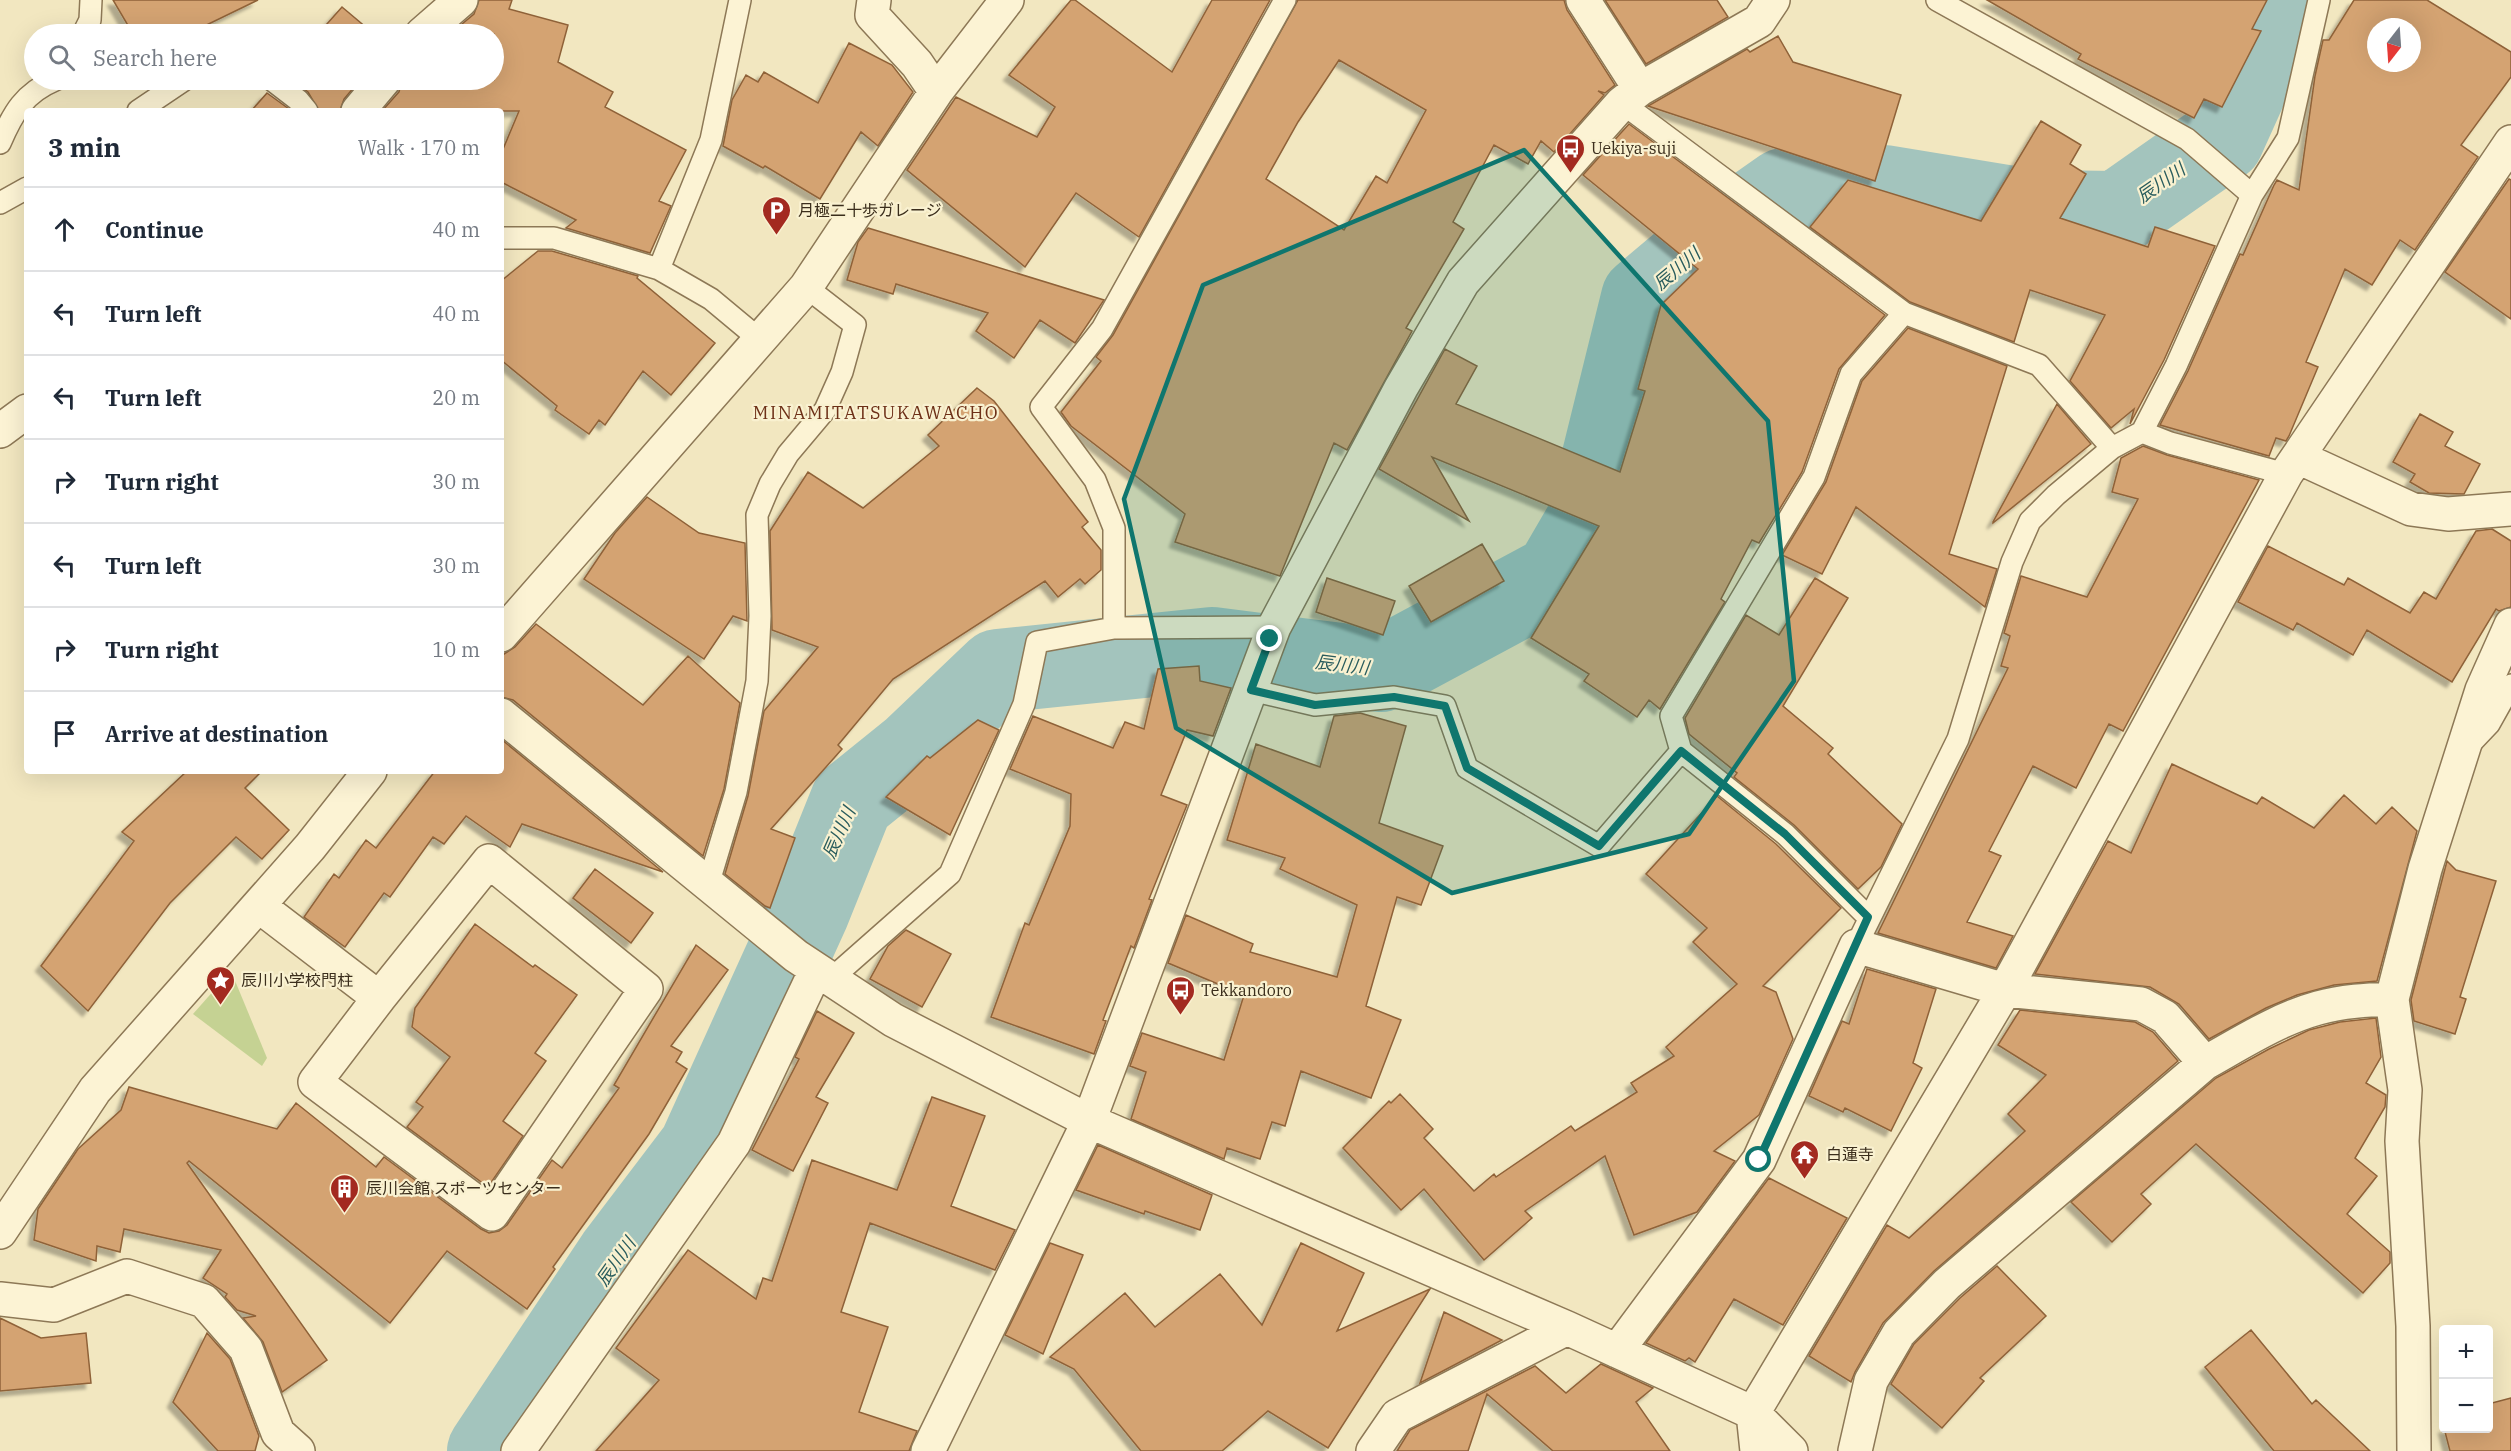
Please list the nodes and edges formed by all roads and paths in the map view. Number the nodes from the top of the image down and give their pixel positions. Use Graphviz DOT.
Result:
graph roads {
  1 [pos="91,0"];
  2 [pos="461,0"];
  3 [pos="740,0"];
  4 [pos="874,0"];
  5 [pos="1007,0"];
  6 [pos="1285,0"];
  7 [pos="1583,0"];
  8 [pos="1773,0"];
  9 [pos="1936,0"];
  10 [pos="2319,0"];
  11 [pos="88,24"];
  12 [pos="433,24"];
  13 [pos="35,90"];
  14 [pos="169,90"];
  15 [pos="285,90"];
  16 [pos="376,90"];
  17 [pos="936,92"];
  18 [pos="1631,96"];
  19 [pos="142,108"];
  20 [pos="305,108"];
  21 [pos="361,108"];
  22 [pos="2511,142"];
  23 [pos="0,143"];
  24 [pos="24,190"];
  25 [pos="2252,195"];
  26 [pos="0,203"];
  27 [pos="504,238"];
  28 [pos="659,269"];
  29 [pos="806,287"];
  30 [pos="1904,314"];
  31 [pos="759,339"];
  32 [pos="24,413"];
  33 [pos="0,431"];
  34 [pos="2142,432"];
  35 [pos="2112,448"];
  36 [pos="2292,465"];
  37 [pos="2511,509"];
  38 [pos="2511,625"];
  39 [pos="1114,628"];
  40 [pos="504,633"];
  41 [pos="1272,633"];
  42 [pos="1253,683"];
  43 [pos="2511,685"];
  44 [pos="504,717"];
  45 [pos="1681,751"];
  46 [pos="2464,752"];
  47 [pos="368,774"];
  48 [pos="708,885"];
  49 [pos="259,906"];
  50 [pos="1862,932"];
  51 [pos="823,974"];
  52 [pos="2004,990"];
  53 [pos="379,998"];
  54 [pos="2392,999"];
  55 [pos="2205,1063"];
  56 [pos="1089,1121"];
  57 [pos="0,1232"];
  58 [pos="0,1299"];
  59 [pos="1567,1328"];
  60 [pos="1617,1351"];
  61 [pos="1753,1413"];
  62 [pos="298,1451"];
  63 [pos="518,1451"];
  64 [pos="928,1451"];
  65 [pos="1373,1451"];
  66 [pos="1757,1451"];
  67 [pos="1791,1451"];
  68 [pos="1855,1451"];
  69 [pos="2414,1451"];
  1 -- 11 [label="lane"];
  2 -- 12 [label="street"];
  3 -- 28 [label="lane"];
  4 -- 17 [label="street"];
  5 -- 17 [label="street"];
  6 -- 39 [label="lane"];
  7 -- 18 [label="street"];
  8 -- 18 [label="street"];
  9 -- 25 [label="lane"];
  10 -- 25 [label="lane"];
  13 -- 23 [label="lane"];
  14 -- 19 [label="lane"];
  15 -- 20 [label="lane"];
  16 -- 21 [label="street"];
  17 -- 29 [label="street"];
  18 -- 30 [label="lane"];
  18 -- 41 [label="street"];
  22 -- 36 [label="street"];
  24 -- 26 [label="lane"];
  25 -- 34 [label="lane"];
  27 -- 28 [label="lane"];
  28 -- 31 [label="lane"];
  29 -- 31 [label="street"];
  29 -- 48 [label="lane"];
  30 -- 35 [label="lane"];
  30 -- 45 [label="lane"];
  31 -- 40 [label="street"];
  32 -- 33 [label="street"];
  34 -- 35 [label="lane"];
  34 -- 36 [label="lane"];
  35 -- 50 [label="lane"];
  36 -- 37 [label="street"];
  36 -- 52 [label="street"];
  38 -- 46 [label="street"];
  39 -- 41 [label="lane"];
  39 -- 51 [label="lane"];
  41 -- 42 [label="street"];
  42 -- 45 [label="lane"];
  42 -- 56 [label="street"];
  43 -- 46 [label="lane"];
  44 -- 48 [label="street"];
  45 -- 50 [label="lane"];
  46 -- 54 [label="street"];
  47 -- 49 [label="street"];
  48 -- 51 [label="street"];
  49 -- 53 [label="street"];
  49 -- 57 [label="street"];
  50 -- 52 [label="street"];
  50 -- 60 [label="street"];
  51 -- 56 [label="street"];
  51 -- 63 [label="street"];
  52 -- 55 [label="street"];
  52 -- 61 [label="street"];
  53 -- 53 [label="street"];
  54 -- 55 [label="street"];
  54 -- 69 [label="street"];
  55 -- 68 [label="street"];
  56 -- 59 [label="street"];
  56 -- 64 [label="street"];
  58 -- 62 [label="street"];
  59 -- 60 [label="street"];
  59 -- 65 [label="street"];
  60 -- 61 [label="street"];
  61 -- 66 [label="street"];
  61 -- 67 [label="street"];
}
